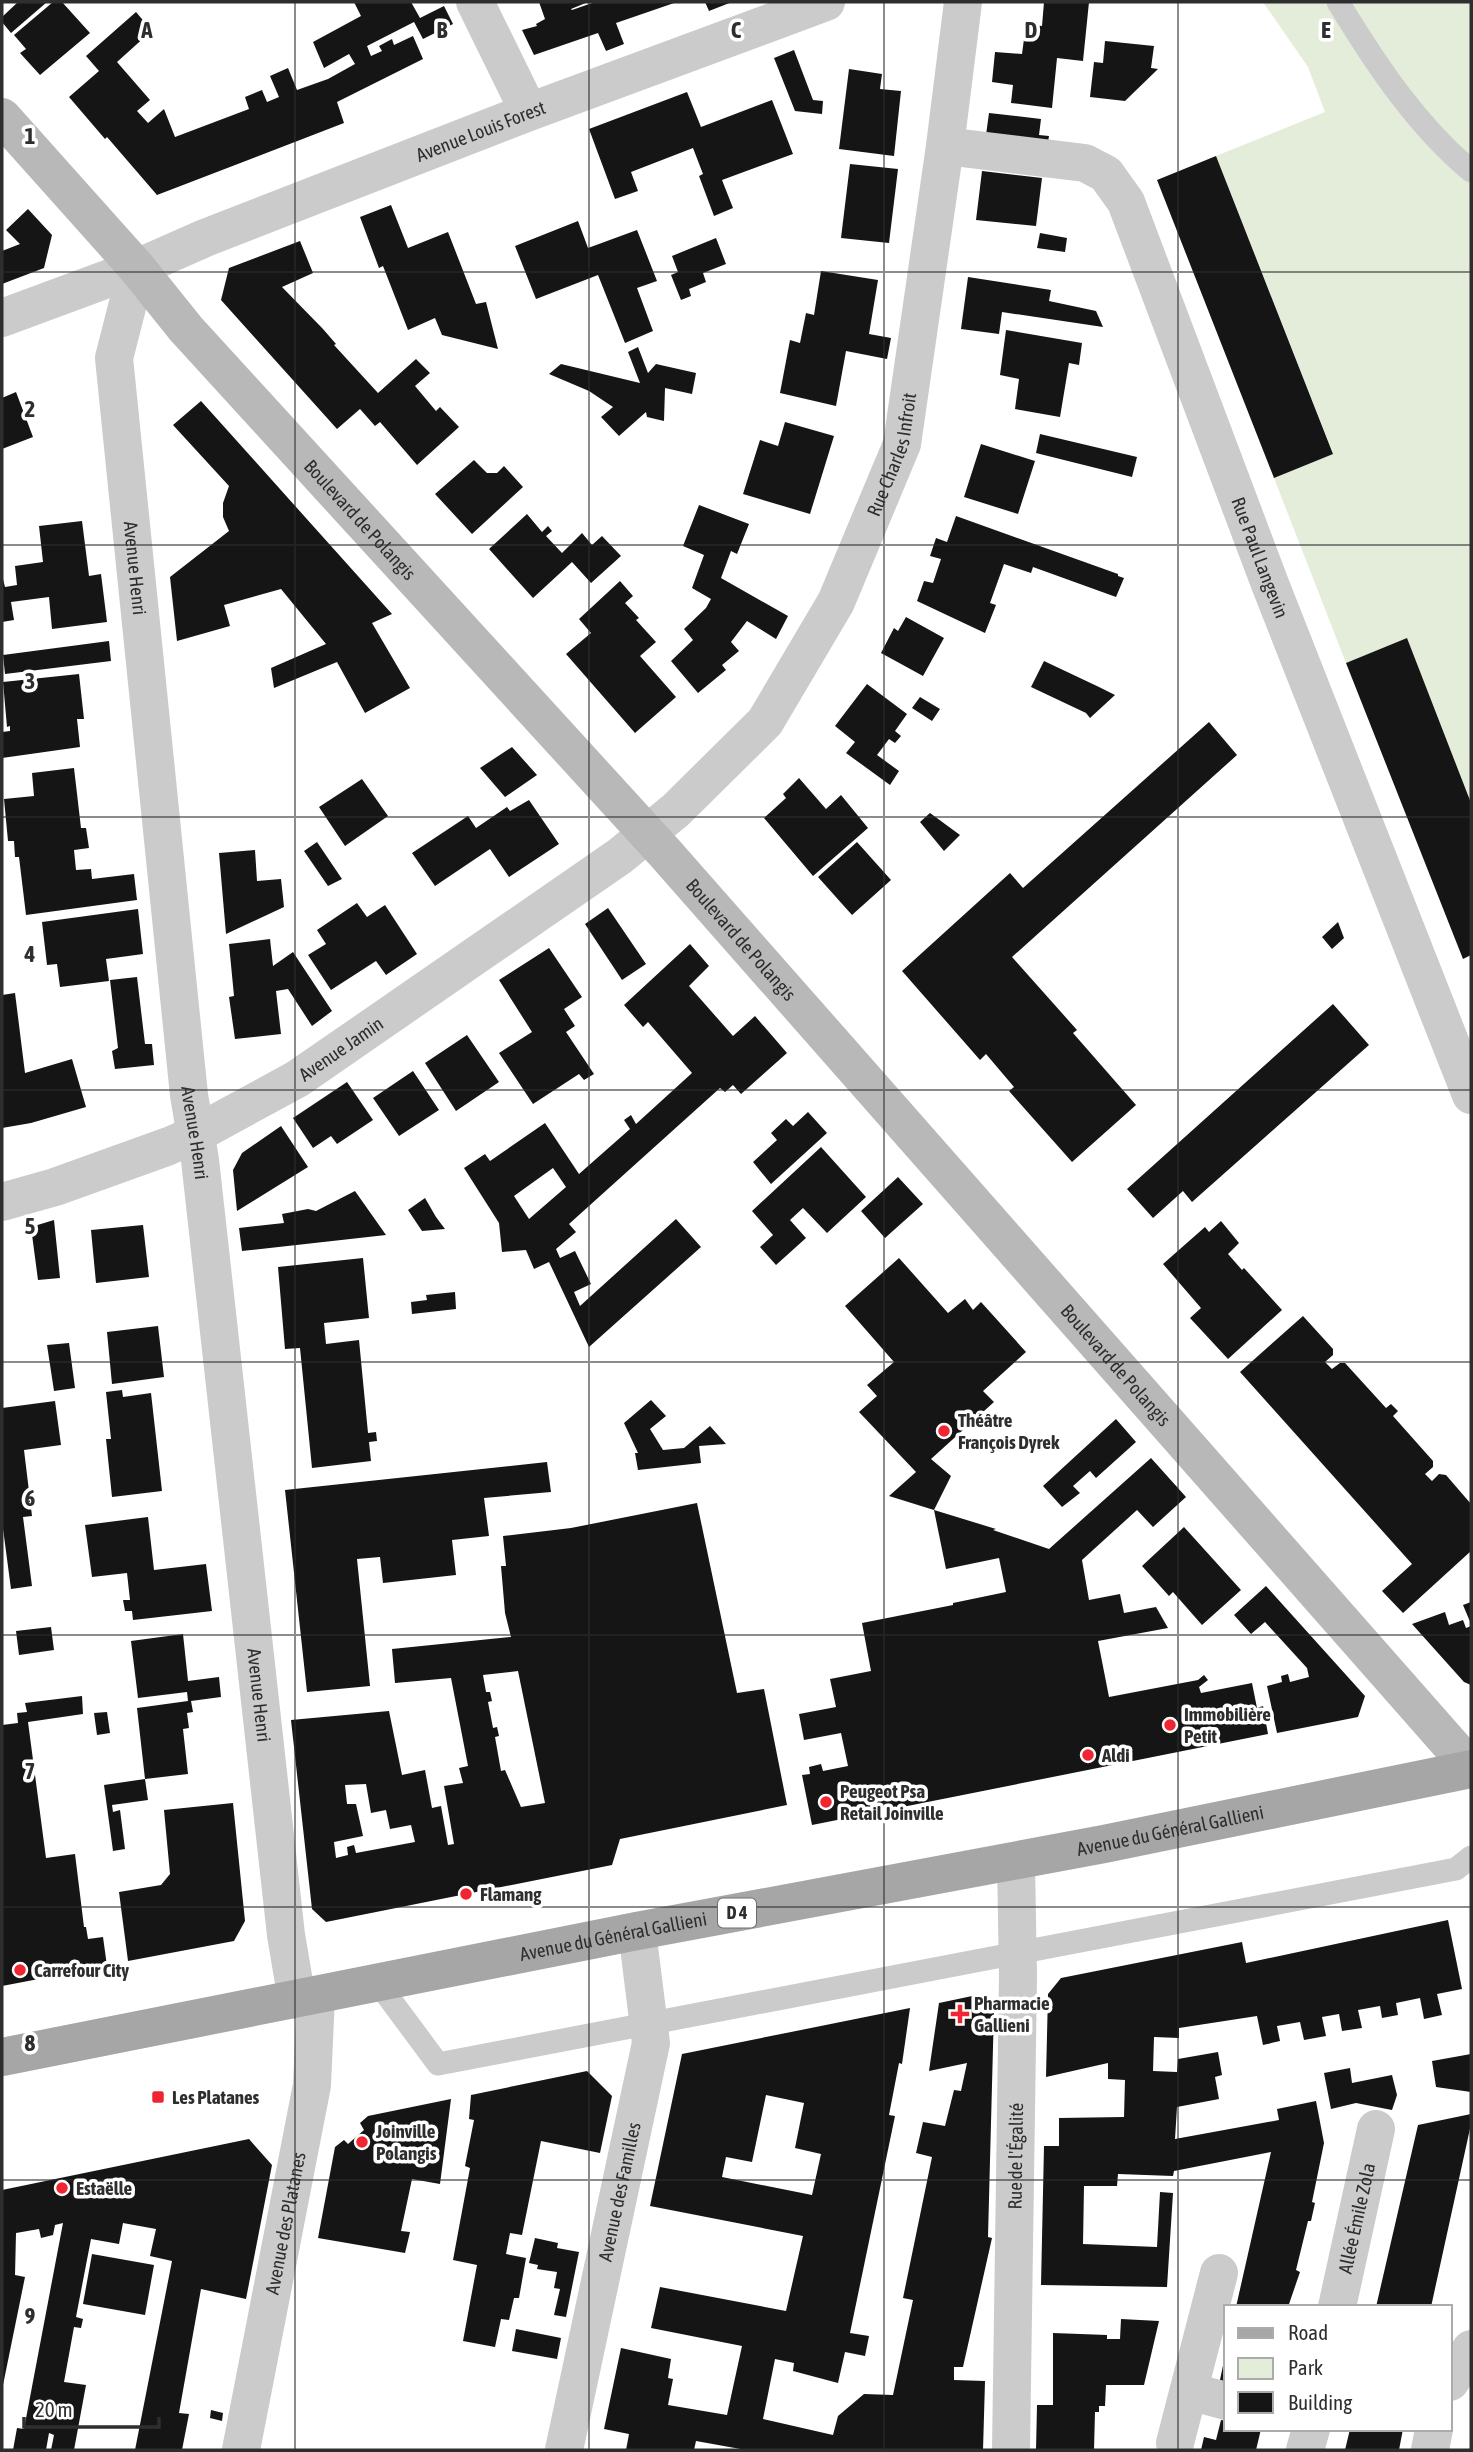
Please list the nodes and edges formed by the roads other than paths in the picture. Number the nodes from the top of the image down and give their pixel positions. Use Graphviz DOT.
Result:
graph roads {
  1 [pos="475,2"];
  2 [pos="826,2"];
  3 [pos="963,2"];
  4 [pos="1338,2"];
  5 [pos="528,112"];
  6 [pos="2,117"];
  7 [pos="946,146"];
  8 [pos="1471,172"];
  9 [pos="137,268"];
  10 [pos="2,318"];
  11 [pos="648,833"];
  12 [pos="1471,1095"];
  13 [pos="196,1134"];
  14 [pos="2,1202"];
  15 [pos="1471,1769"];
  16 [pos="1471,1857"];
  17 [pos="1016,1862"];
  18 [pos="637,1931"];
  19 [pos="1018,1954"];
  20 [pos="378,1983"];
  21 [pos="306,1998"];
  22 [pos="649,2025"];
  23 [pos="2,2057"];
  24 [pos="1376,2129"];
  25 [pos="1219,2273"];
  26 [pos="1337,2305"];
  27 [pos="1471,2349"];
  28 [pos="1452,2379"];
  29 [pos="1189,2391"];
  30 [pos="1224,2400"];
  31 [pos="1310,2431"];
  32 [pos="1434,2431"];
  33 [pos="1175,2443"];
  34 [pos="241,2450"];
  35 [pos="564,2450"];
  36 [pos="1012,2450"];
  37 [pos="1305,2450"];
  38 [pos="1430,2450"];
  1 -- 5 [label="street"];
  2 -- 5 [label="street, Avenue Louis Forest"];
  3 -- 7 [label="street, Rue Charles Infroit"];
  4 -- 8 [label="lane"];
  5 -- 9 [label="street, Avenue Louis Forest"];
  6 -- 9 [label="street, Boulevard de Polangis"];
  7 -- 11 [label="street, Rue Charles Infroit"];
  7 -- 12 [label="street, Rue Paul Langevin"];
  9 -- 10 [label="street, Avenue Louis Forest"];
  9 -- 11 [label="street, Boulevard de Polangis"];
  9 -- 13 [label="street, Avenue Henri"];
  11 -- 13 [label="street, Avenue Jamin"];
  11 -- 15 [label="street, Boulevard de Polangis"];
  13 -- 14 [label="street, Avenue Jamin"];
  13 -- 21 [label="street, Avenue Henri"];
  15 -- 17 [label="main road, Avenue du Général Gallieni / D 4"];
  16 -- 19 [label="lane"];
  17 -- 18 [label="main road, Avenue du Général Gallieni / D 4"];
  17 -- 19 [label="street, Rue de l'Égalité"];
  18 -- 20 [label="main road, Avenue du Général Gallieni / D 4"];
  18 -- 22 [label="street, Avenue des Familles"];
  19 -- 22 [label="lane"];
  19 -- 36 [label="street, Rue de l'Égalité"];
  20 -- 21 [label="main road, Avenue du Général Gallieni / D 4"];
  20 -- 22 [label="lane"];
  21 -- 23 [label="main road, Avenue du Général Gallieni / D 4"];
  21 -- 34 [label="street, Avenue des Platanes"];
  22 -- 35 [label="street, Avenue des Familles"];
  24 -- 26 [label="street, Allée Émile Zola"];
  25 -- 29 [label="street"];
  27 -- 28 [label="street"];
  29 -- 30 [label="street"];
  29 -- 33 [label="street"];
  31 -- 37 [label="street"];
  32 -- 38 [label="street"];
}
